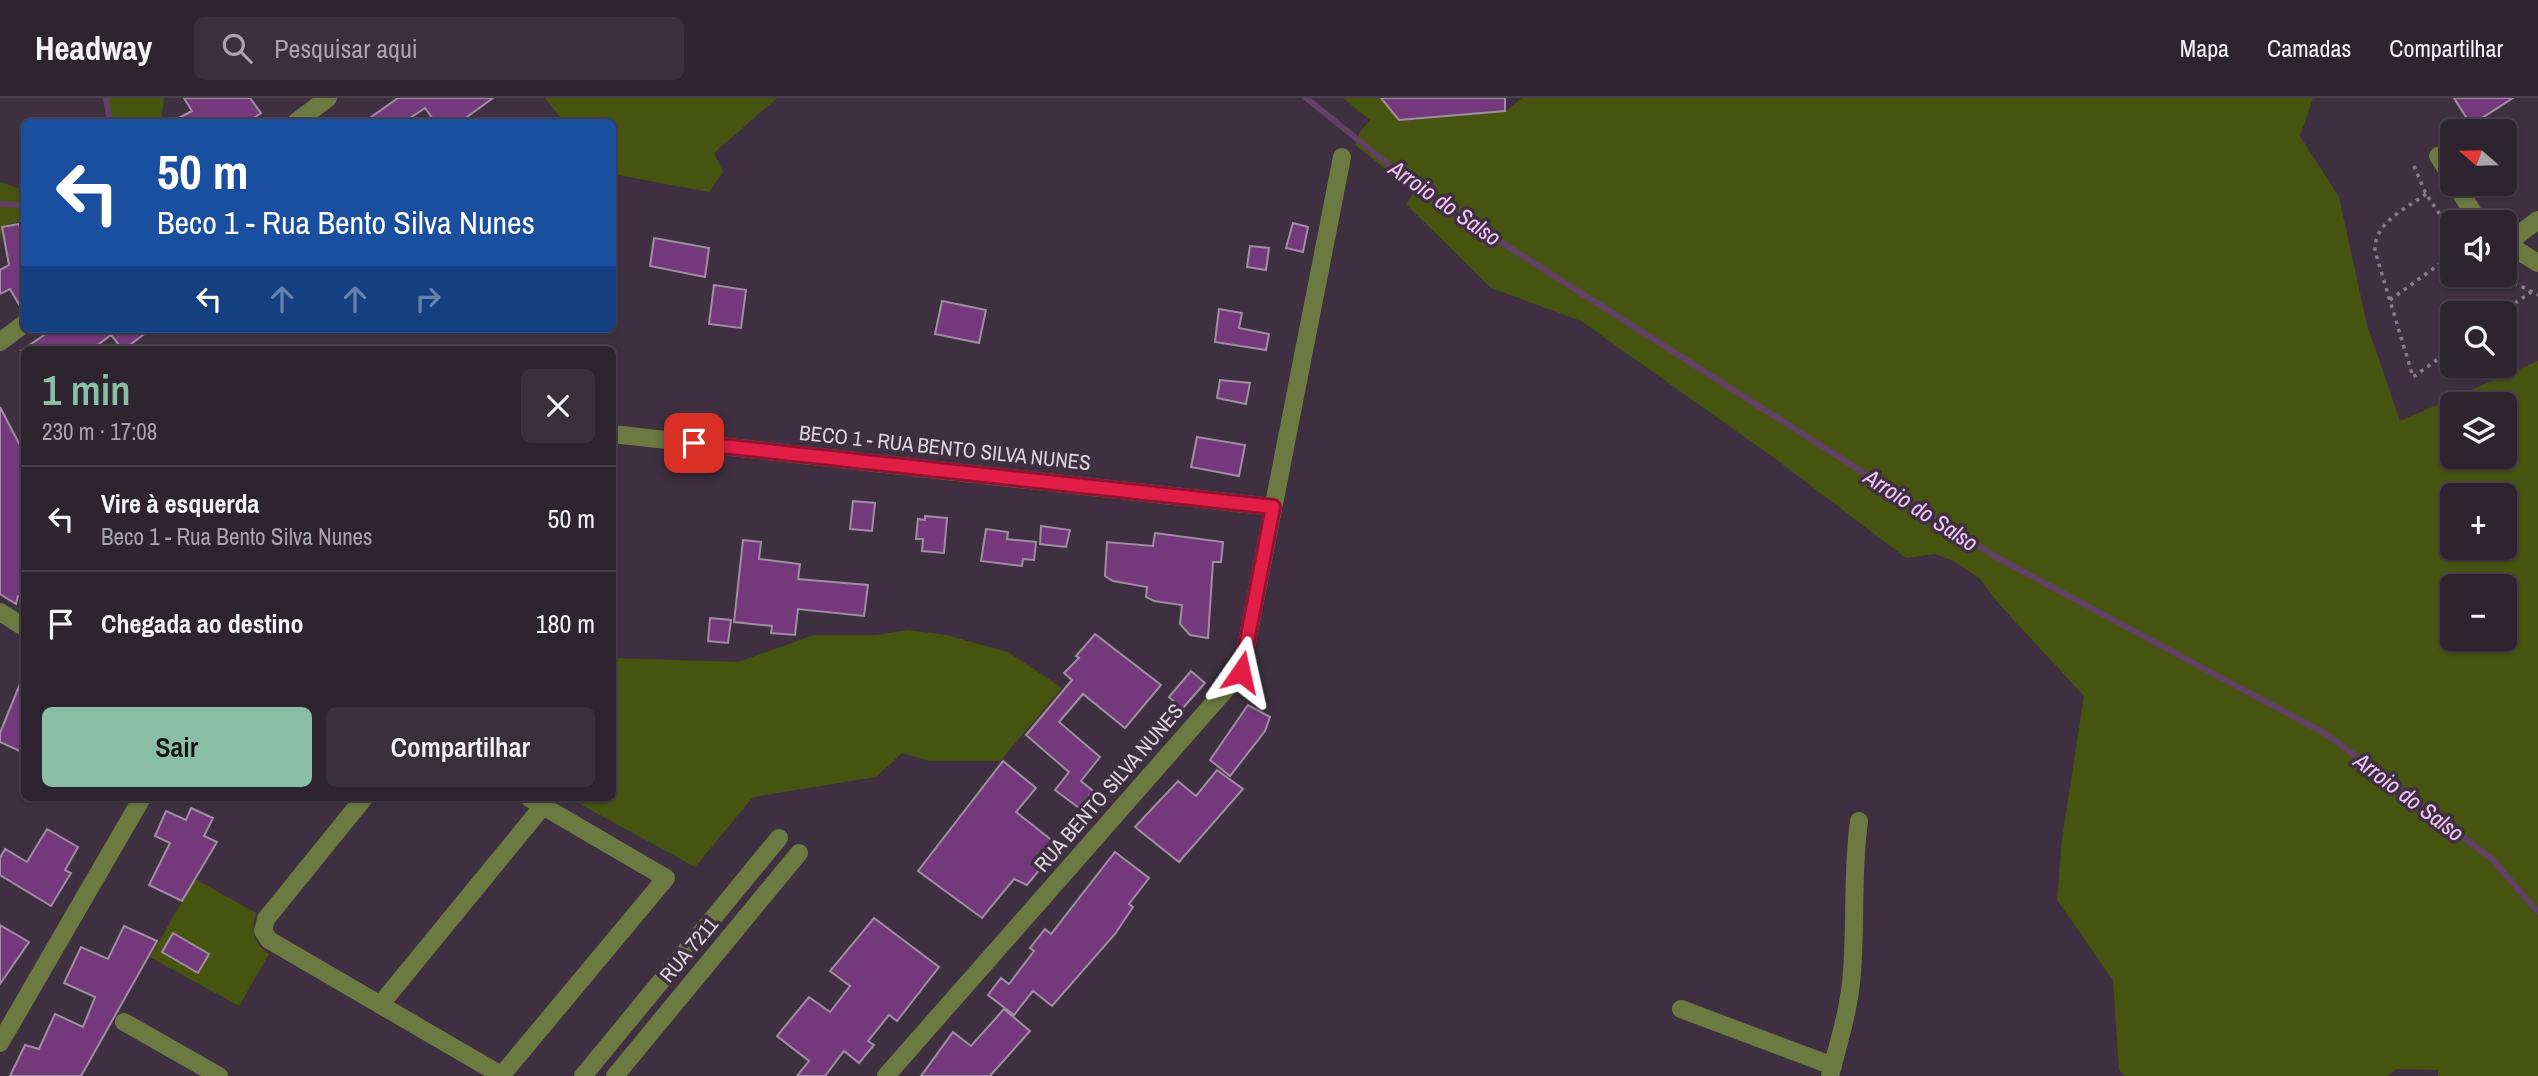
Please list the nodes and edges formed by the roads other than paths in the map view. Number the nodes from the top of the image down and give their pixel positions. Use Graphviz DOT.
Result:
graph roads {
  1 [pos="328,98"];
  2 [pos="300,119"];
  3 [pos="2438,156"];
  4 [pos="1342,157"];
  5 [pos="2440,159"];
  6 [pos="2538,220"];
  7 [pos="2517,235"];
  8 [pos="2517,250"];
  9 [pos="2538,263"];
  10 [pos="21,326"];
  11 [pos="0,342"];
  12 [pos="616,434"];
  13 [pos="1273,507"];
  14 [pos="0,612"];
  15 [pos="21,625"];
  16 [pos="140,801"];
  17 [pos="362,801"];
  18 [pos="536,802"];
  19 [pos="1859,821"];
  20 [pos="779,838"];
  21 [pos="799,853"];
  22 [pos="380,1005"];
  23 [pos="1681,1009"];
  24 [pos="124,1022"];
  25 [pos="0,1043"];
  26 [pos="1832,1071"];
  27 [pos="219,1076"];
  28 [pos="501,1076"];
  29 [pos="583,1076"];
  30 [pos="615,1076"];
  31 [pos="886,1076"];
  1 -- 2 [label="street"];
  3 -- 5 [label="street"];
  4 -- 13 [label="street, RUA BENTO SILVA NUNES"];
  6 -- 7 [label="street"];
  8 -- 9 [label="street"];
  10 -- 11 [label="street"];
  12 -- 13 [label="street, BECO 1 - RUA BENTO SILVA NUNES"];
  13 -- 31 [label="street, RUA BENTO SILVA NUNES"];
  14 -- 15 [label="street"];
  16 -- 25 [label="street"];
  17 -- 22 [label="street"];
  18 -- 22 [label="street"];
  18 -- 28 [label="street"];
  19 -- 26 [label="street"];
  20 -- 29 [label="street"];
  21 -- 30 [label="street, RUA 7211"];
  22 -- 28 [label="street"];
  23 -- 26 [label="street"];
  24 -- 27 [label="street"];
}
